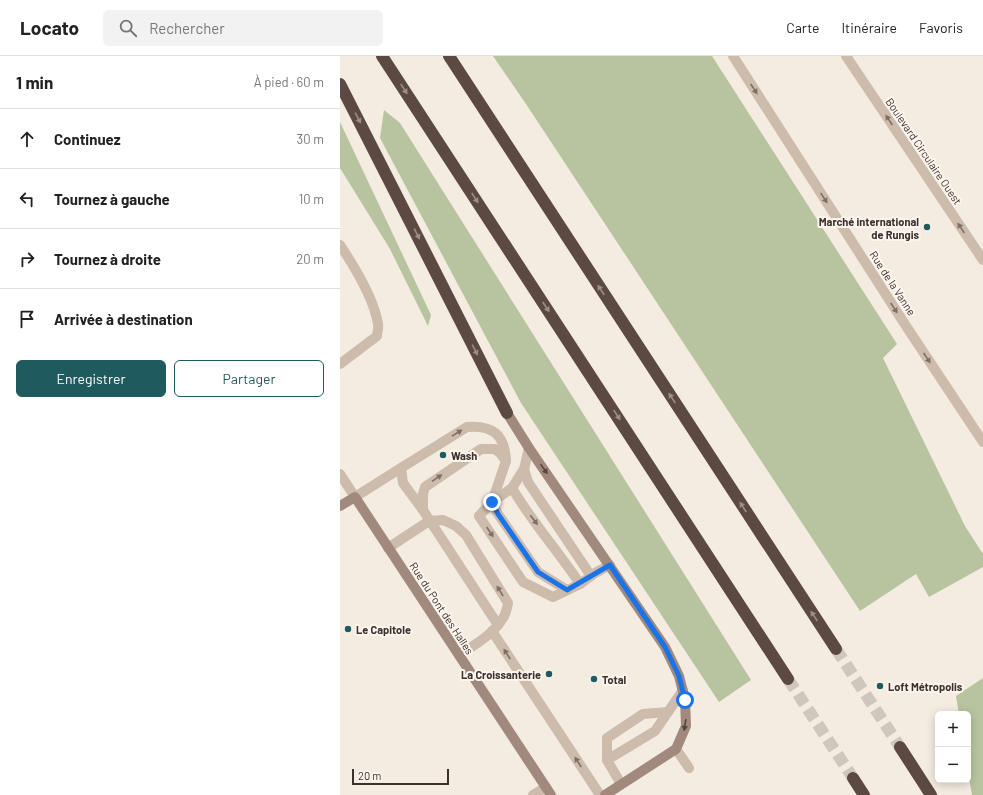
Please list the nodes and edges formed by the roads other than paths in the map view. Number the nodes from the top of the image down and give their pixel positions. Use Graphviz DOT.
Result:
graph roads {
  1 [pos="382,56"];
  2 [pos="449,56"];
  3 [pos="733,56"];
  4 [pos="846,56"];
  5 [pos="340,84"];
  6 [pos="340,245"];
  7 [pos="983,260"];
  8 [pos="340,364"];
  9 [pos="507,413"];
  10 [pos="983,442"];
  11 [pos="529,448"];
  12 [pos="506,461"];
  13 [pos="401,468"];
  14 [pos="524,469"];
  15 [pos="340,474"];
  16 [pos="512,488"];
  17 [pos="355,497"];
  18 [pos="492,502"];
  19 [pos="340,506"];
  20 [pos="423,510"];
  21 [pos="429,521"];
  22 [pos="388,548"];
  23 [pos="610,565"];
  24 [pos="591,576"];
  25 [pos="580,584"];
  26 [pos="567,590"];
  27 [pos="495,628"];
  28 [pos="836,648"];
  29 [pos="459,655"];
  30 [pos="788,679"];
  31 [pos="683,690"];
  32 [pos="668,712"];
  33 [pos="900,747"];
  34 [pos="676,749"];
  35 [pos="607,760"];
  36 [pos="689,768"];
  37 [pos="853,778"];
  38 [pos="621,784"];
  39 [pos="548,791"];
  40 [pos="533,795"];
  41 [pos="600,795"];
  42 [pos="605,795"];
  43 [pos="864,795"];
  44 [pos="932,795"];
  1 -- 30 [label="highway, one-way"];
  28 -- 2 [label="highway, one-way"];
  3 -- 10 [label="street, Rue de la Vanne, one-way"];
  7 -- 4 [label="street, Boulevard Circulaire Ouest, one-way"];
  5 -- 9 [label="highway, one-way"];
  6 -- 8 [label="street"];
  9 -- 11 [label="street"];
  11 -- 14 [label="street"];
  11 -- 23 [label="street, one-way"];
  13 -- 12 [label="street, one-way"];
  12 -- 18 [label="street"];
  20 -- 12 [label="street, one-way"];
  13 -- 17 [label="street"];
  13 -- 20 [label="street"];
  14 -- 16 [label="street"];
  14 -- 24 [label="street"];
  15 -- 17 [label="street, Rue du Pont des Halles"];
  16 -- 18 [label="street"];
  16 -- 25 [label="street, one-way"];
  17 -- 19 [label="street"];
  17 -- 22 [label="street, Rue du Pont des Halles"];
  18 -- 26 [label="street"];
  18 -- 26 [label="street, one-way"];
  20 -- 21 [label="street"];
  21 -- 22 [label="street"];
  21 -- 27 [label="street"];
  27 -- 21 [label="street, one-way"];
  22 -- 29 [label="street, Rue du Pont des Halles"];
  23 -- 24 [label="street"];
  23 -- 31 [label="street"];
  24 -- 25 [label="street"];
  25 -- 26 [label="street"];
  27 -- 29 [label="street"];
  41 -- 27 [label="street, one-way"];
  29 -- 39 [label="street, Rue du Pont des Halles"];
  31 -- 32 [label="street"];
  31 -- 34 [label="street, one-way"];
  32 -- 35 [label="street"];
  32 -- 35 [label="street"];
  33 -- 44 [label="highway"];
  34 -- 36 [label="street"];
  34 -- 38 [label="street"];
  35 -- 38 [label="street"];
  37 -- 43 [label="highway"];
  38 -- 42 [label="street"];
  39 -- 40 [label="street"];
}
